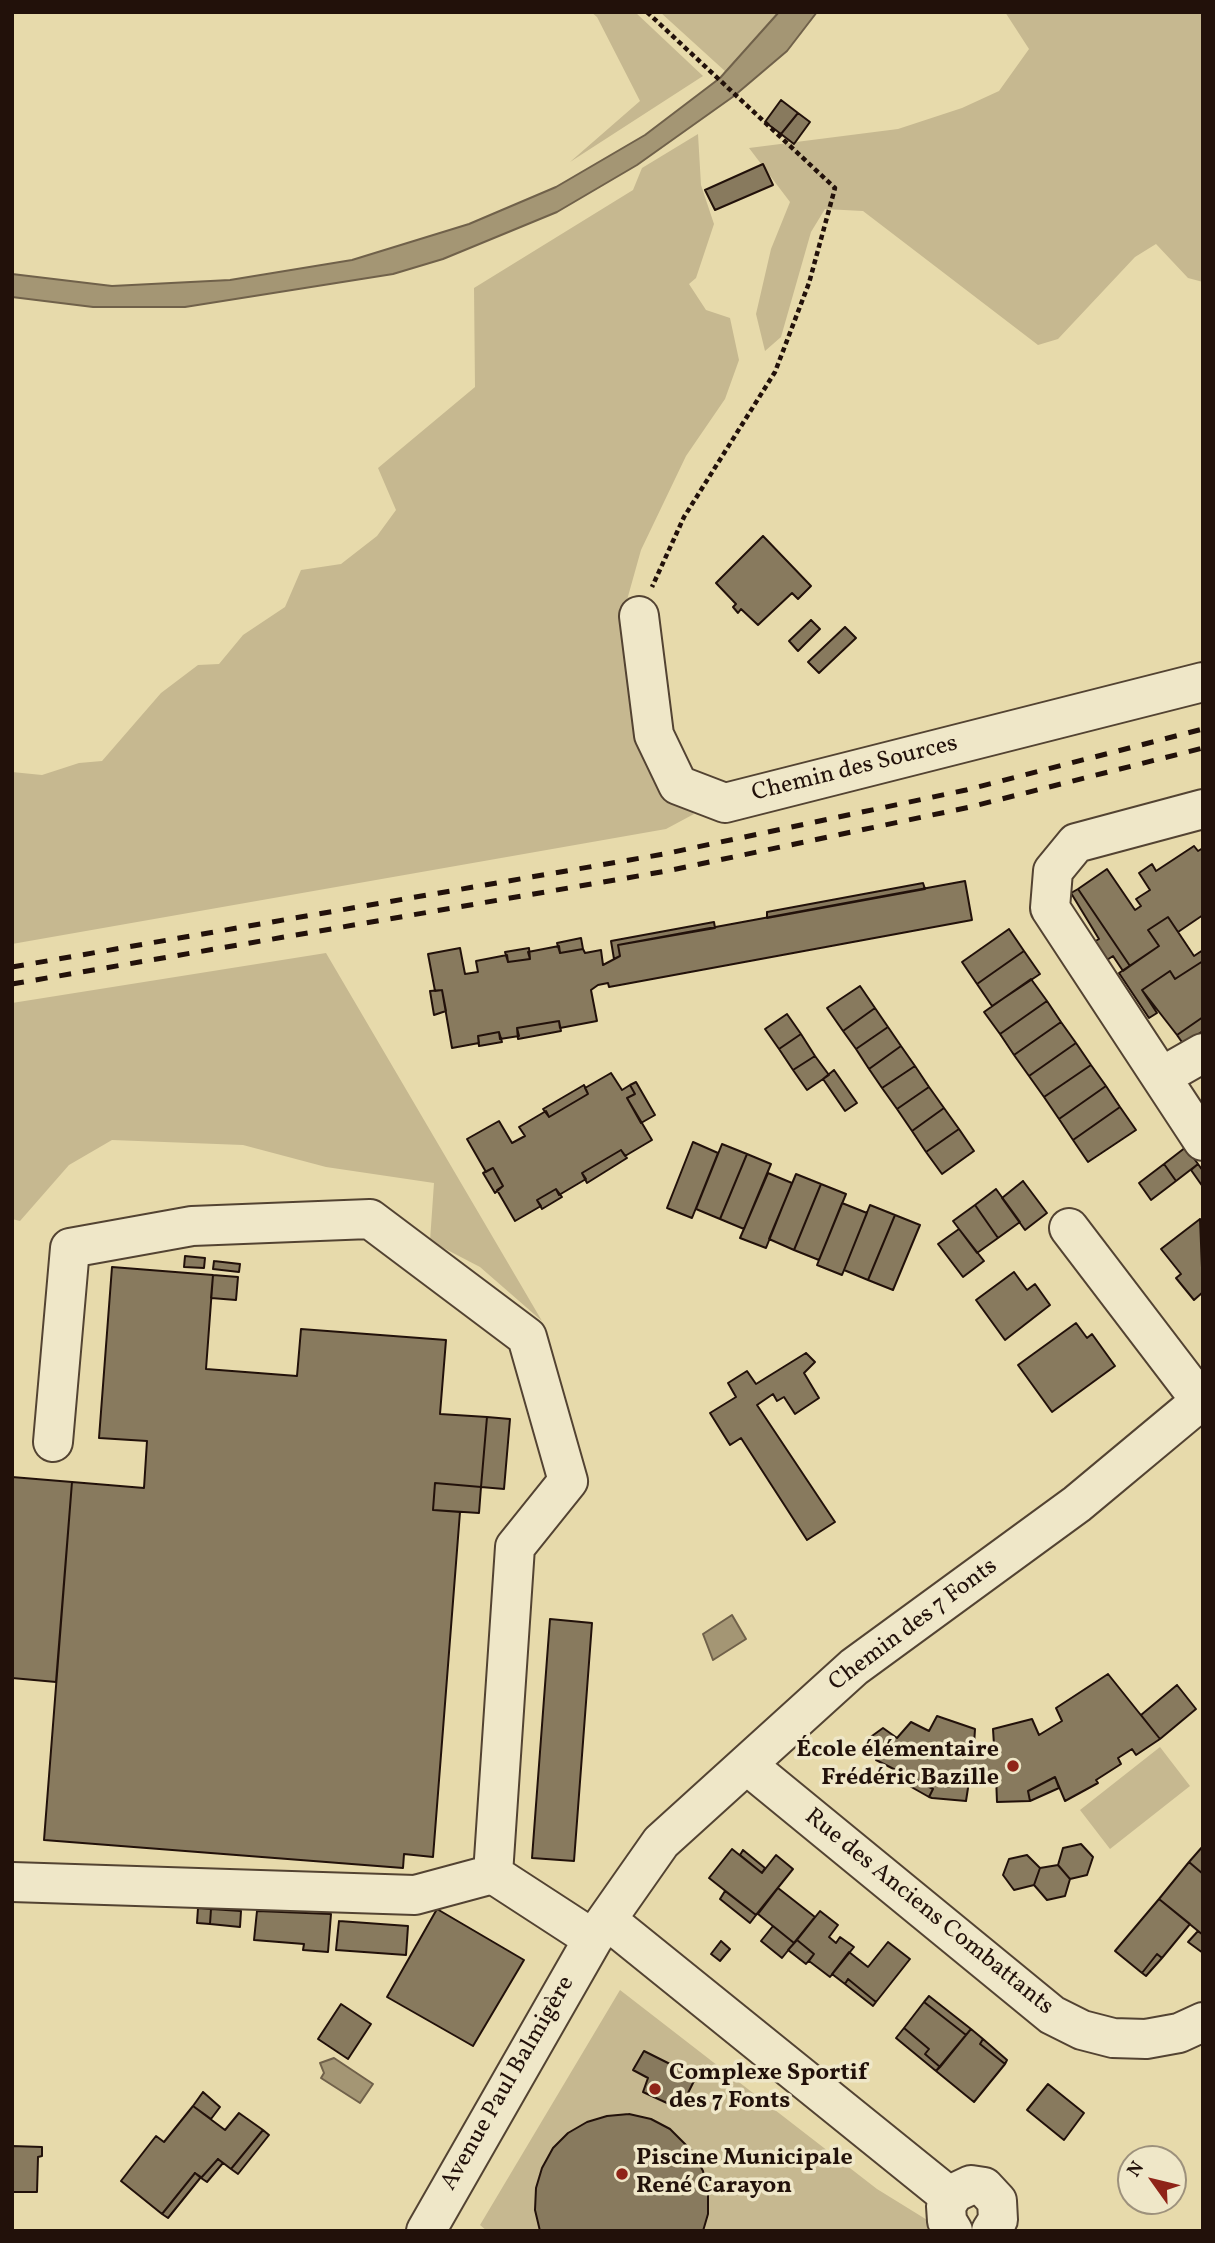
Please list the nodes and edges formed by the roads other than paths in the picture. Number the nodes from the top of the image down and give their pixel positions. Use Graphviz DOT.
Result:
graph roads {
  1 [pos="639,617"];
  2 [pos="1203,682"];
  3 [pos="1203,809"];
  4 [pos="1203,1053"];
  5 [pos="1161,1077"];
  6 [pos="1203,1140"];
  7 [pos="1069,1227"];
  8 [pos="1202,1400"];
  9 [pos="53,1442"];
  10 [pos="747,1765"];
  11 [pos="493,1874"];
  12 [pos="12,1882"];
  13 [pos="600,1929"];
  14 [pos="1203,2022"];
  15 [pos="951,2214"];
  16 [pos="426,2231"];
  17 [pos="991,2231"];
  1 -- 2 [label="street, Chemin des Sources"];
  3 -- 5 [label="street"];
  4 -- 5 [label="street"];
  5 -- 6 [label="street"];
  7 -- 8 [label="street"];
  8 -- 10 [label="street, Chemin des 7 Fonts"];
  9 -- 11 [label="street"];
  10 -- 13 [label="street, Chemin des 7 Fonts"];
  10 -- 14 [label="street, Rue des Anciens Combattants"];
  11 -- 12 [label="street"];
  11 -- 13 [label="street"];
  13 -- 15 [label="street"];
  13 -- 16 [label="street, Avenue Paul Balmigère"];
  15 -- 17 [label="street"];
}
